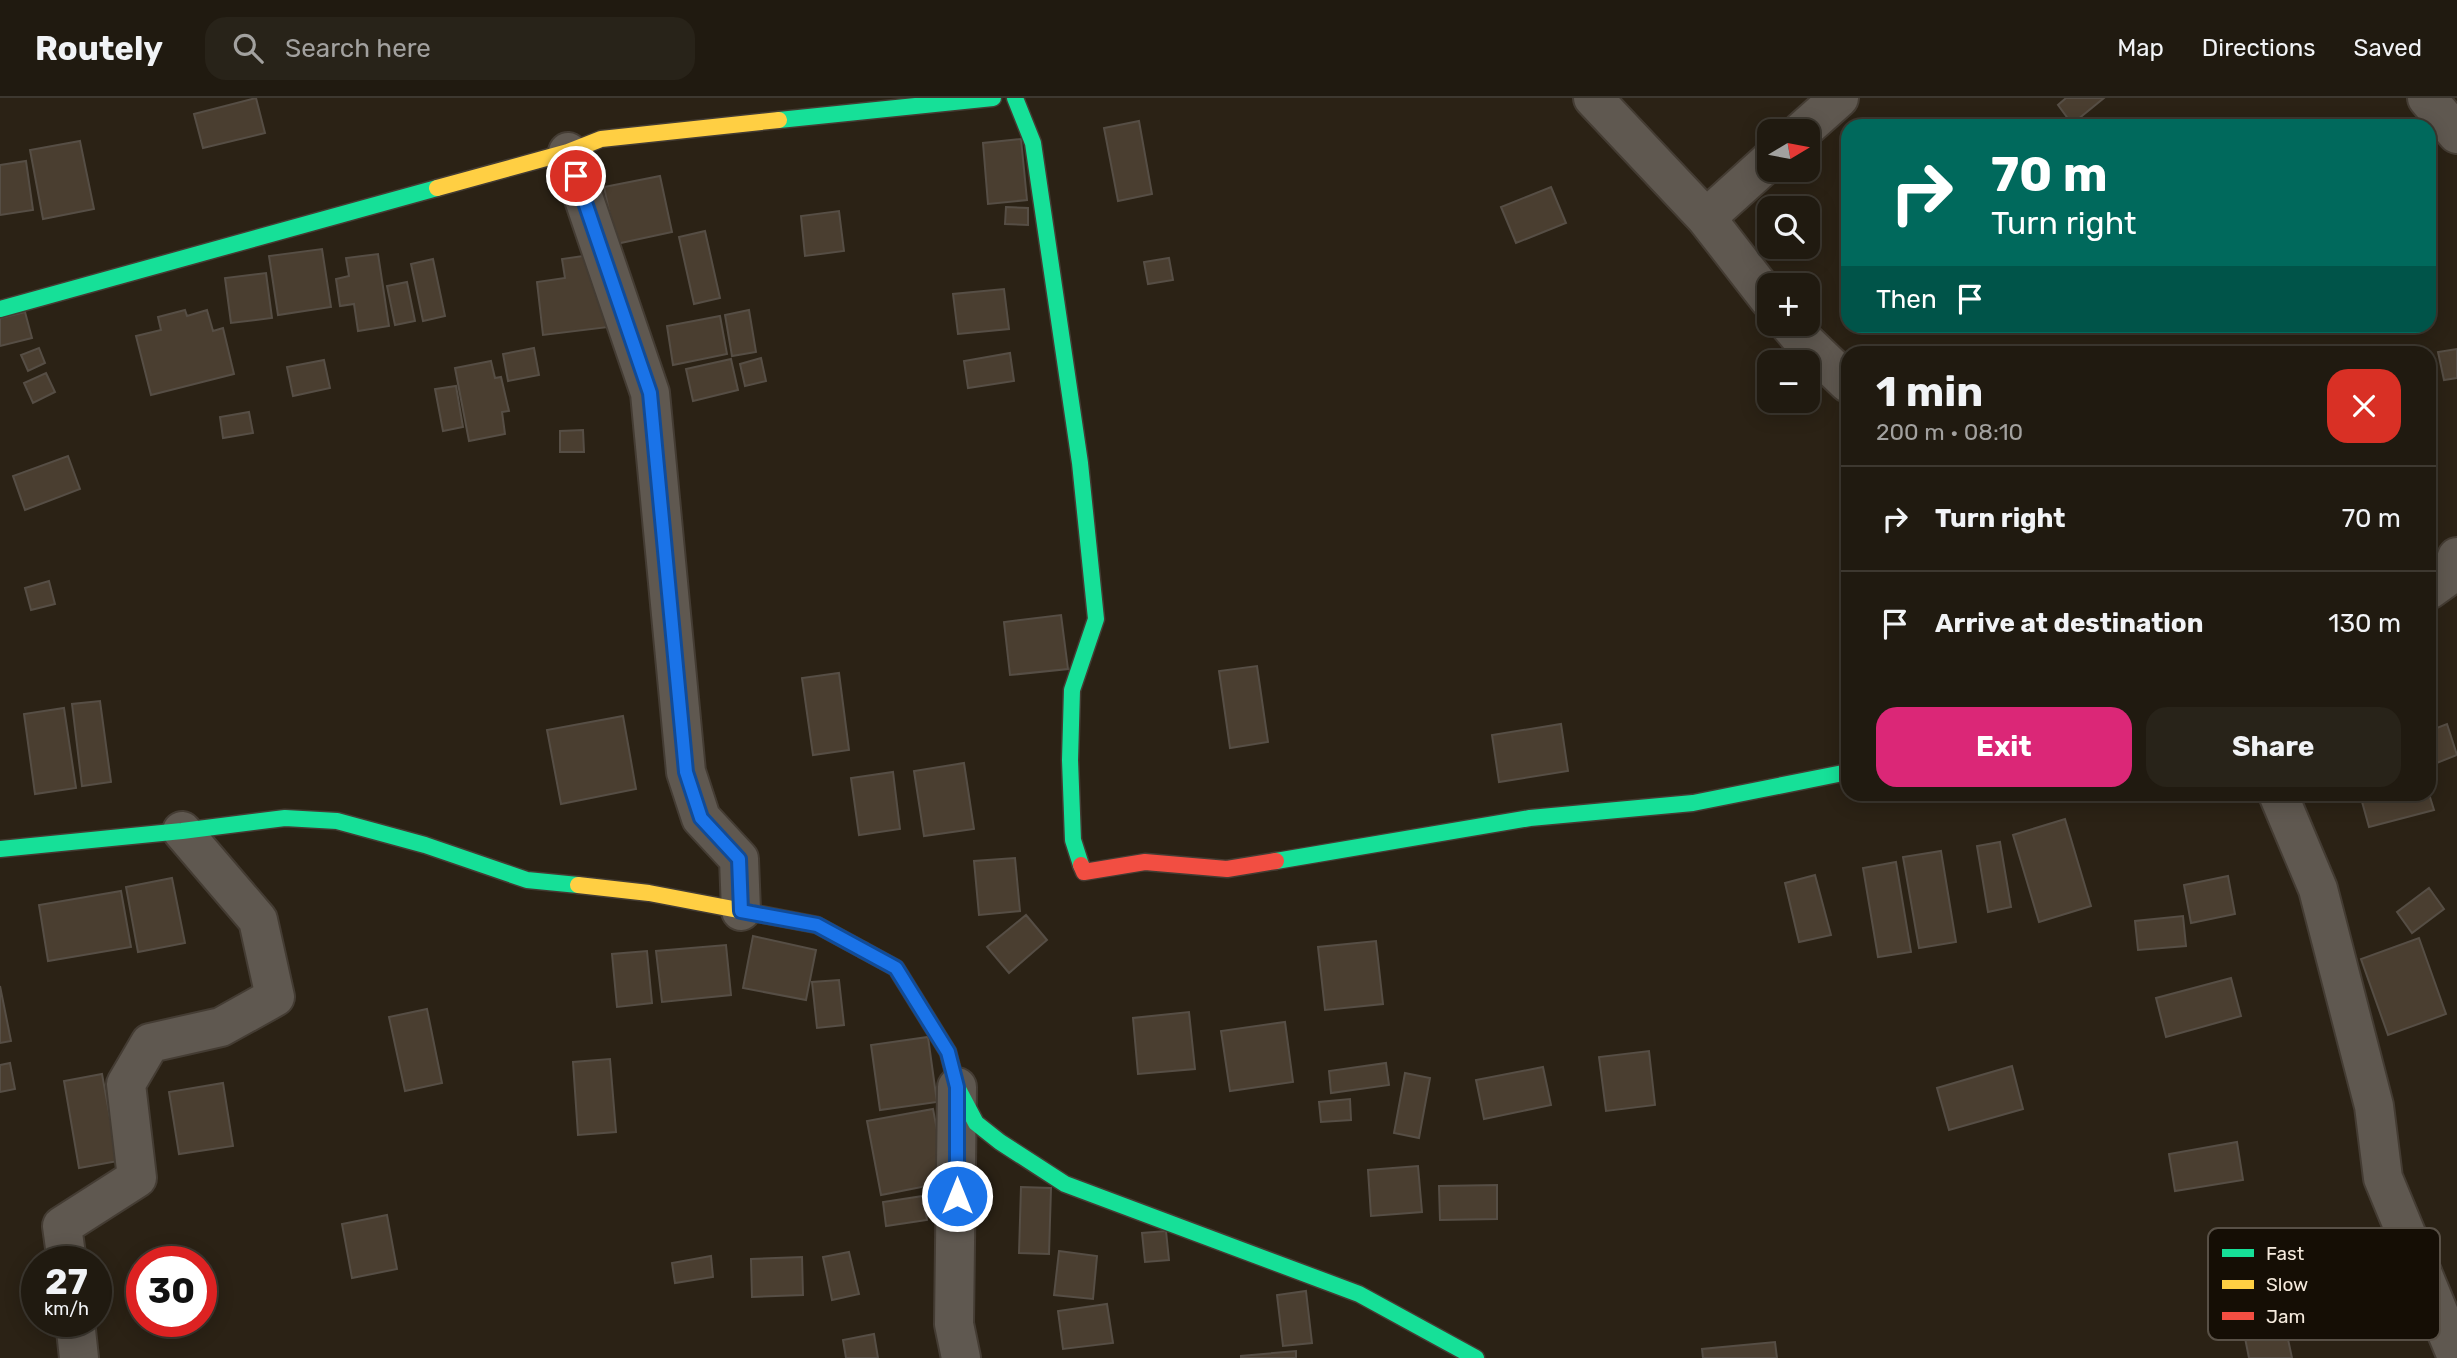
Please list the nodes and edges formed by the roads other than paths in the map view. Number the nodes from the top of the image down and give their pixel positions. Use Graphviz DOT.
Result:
graph roads {
  1 [pos="993,98"];
  2 [pos="1015,98"];
  3 [pos="1593,98"];
  4 [pos="1839,98"];
  5 [pos="2427,98"];
  6 [pos="1815,119"];
  7 [pos="2457,134"];
  8 [pos="568,152"];
  9 [pos="1757,172"];
  10 [pos="1706,218"];
  11 [pos="1757,284"];
  12 [pos="0,309"];
  13 [pos="1801,336"];
  14 [pos="1841,376"];
  15 [pos="2457,557"];
  16 [pos="2436,585"];
  17 [pos="1841,773"];
  18 [pos="2281,801"];
  19 [pos="183,831"];
  20 [pos="0,849"];
  21 [pos="741,911"];
  22 [pos="957,1087"];
  23 [pos="2404,1228"];
  24 [pos="65,1246"];
  25 [pos="2440,1316"];
  26 [pos="77,1337"];
  27 [pos="2457,1357"];
  28 [pos="79,1358"];
  29 [pos="961,1358"];
  30 [pos="1476,1358"];
  1 -- 8 [label="street"];
  2 -- 17 [label="street"];
  3 -- 10 [label="street"];
  4 -- 6 [label="street"];
  5 -- 7 [label="street"];
  8 -- 12 [label="street"];
  8 -- 21 [label="street"];
  9 -- 10 [label="street"];
  10 -- 11 [label="street"];
  13 -- 14 [label="street"];
  15 -- 16 [label="street"];
  18 -- 23 [label="street"];
  19 -- 20 [label="street"];
  19 -- 21 [label="street"];
  19 -- 24 [label="street"];
  21 -- 22 [label="street"];
  22 -- 29 [label="street"];
  22 -- 30 [label="street"];
  25 -- 27 [label="street"];
  26 -- 28 [label="street"];
}
